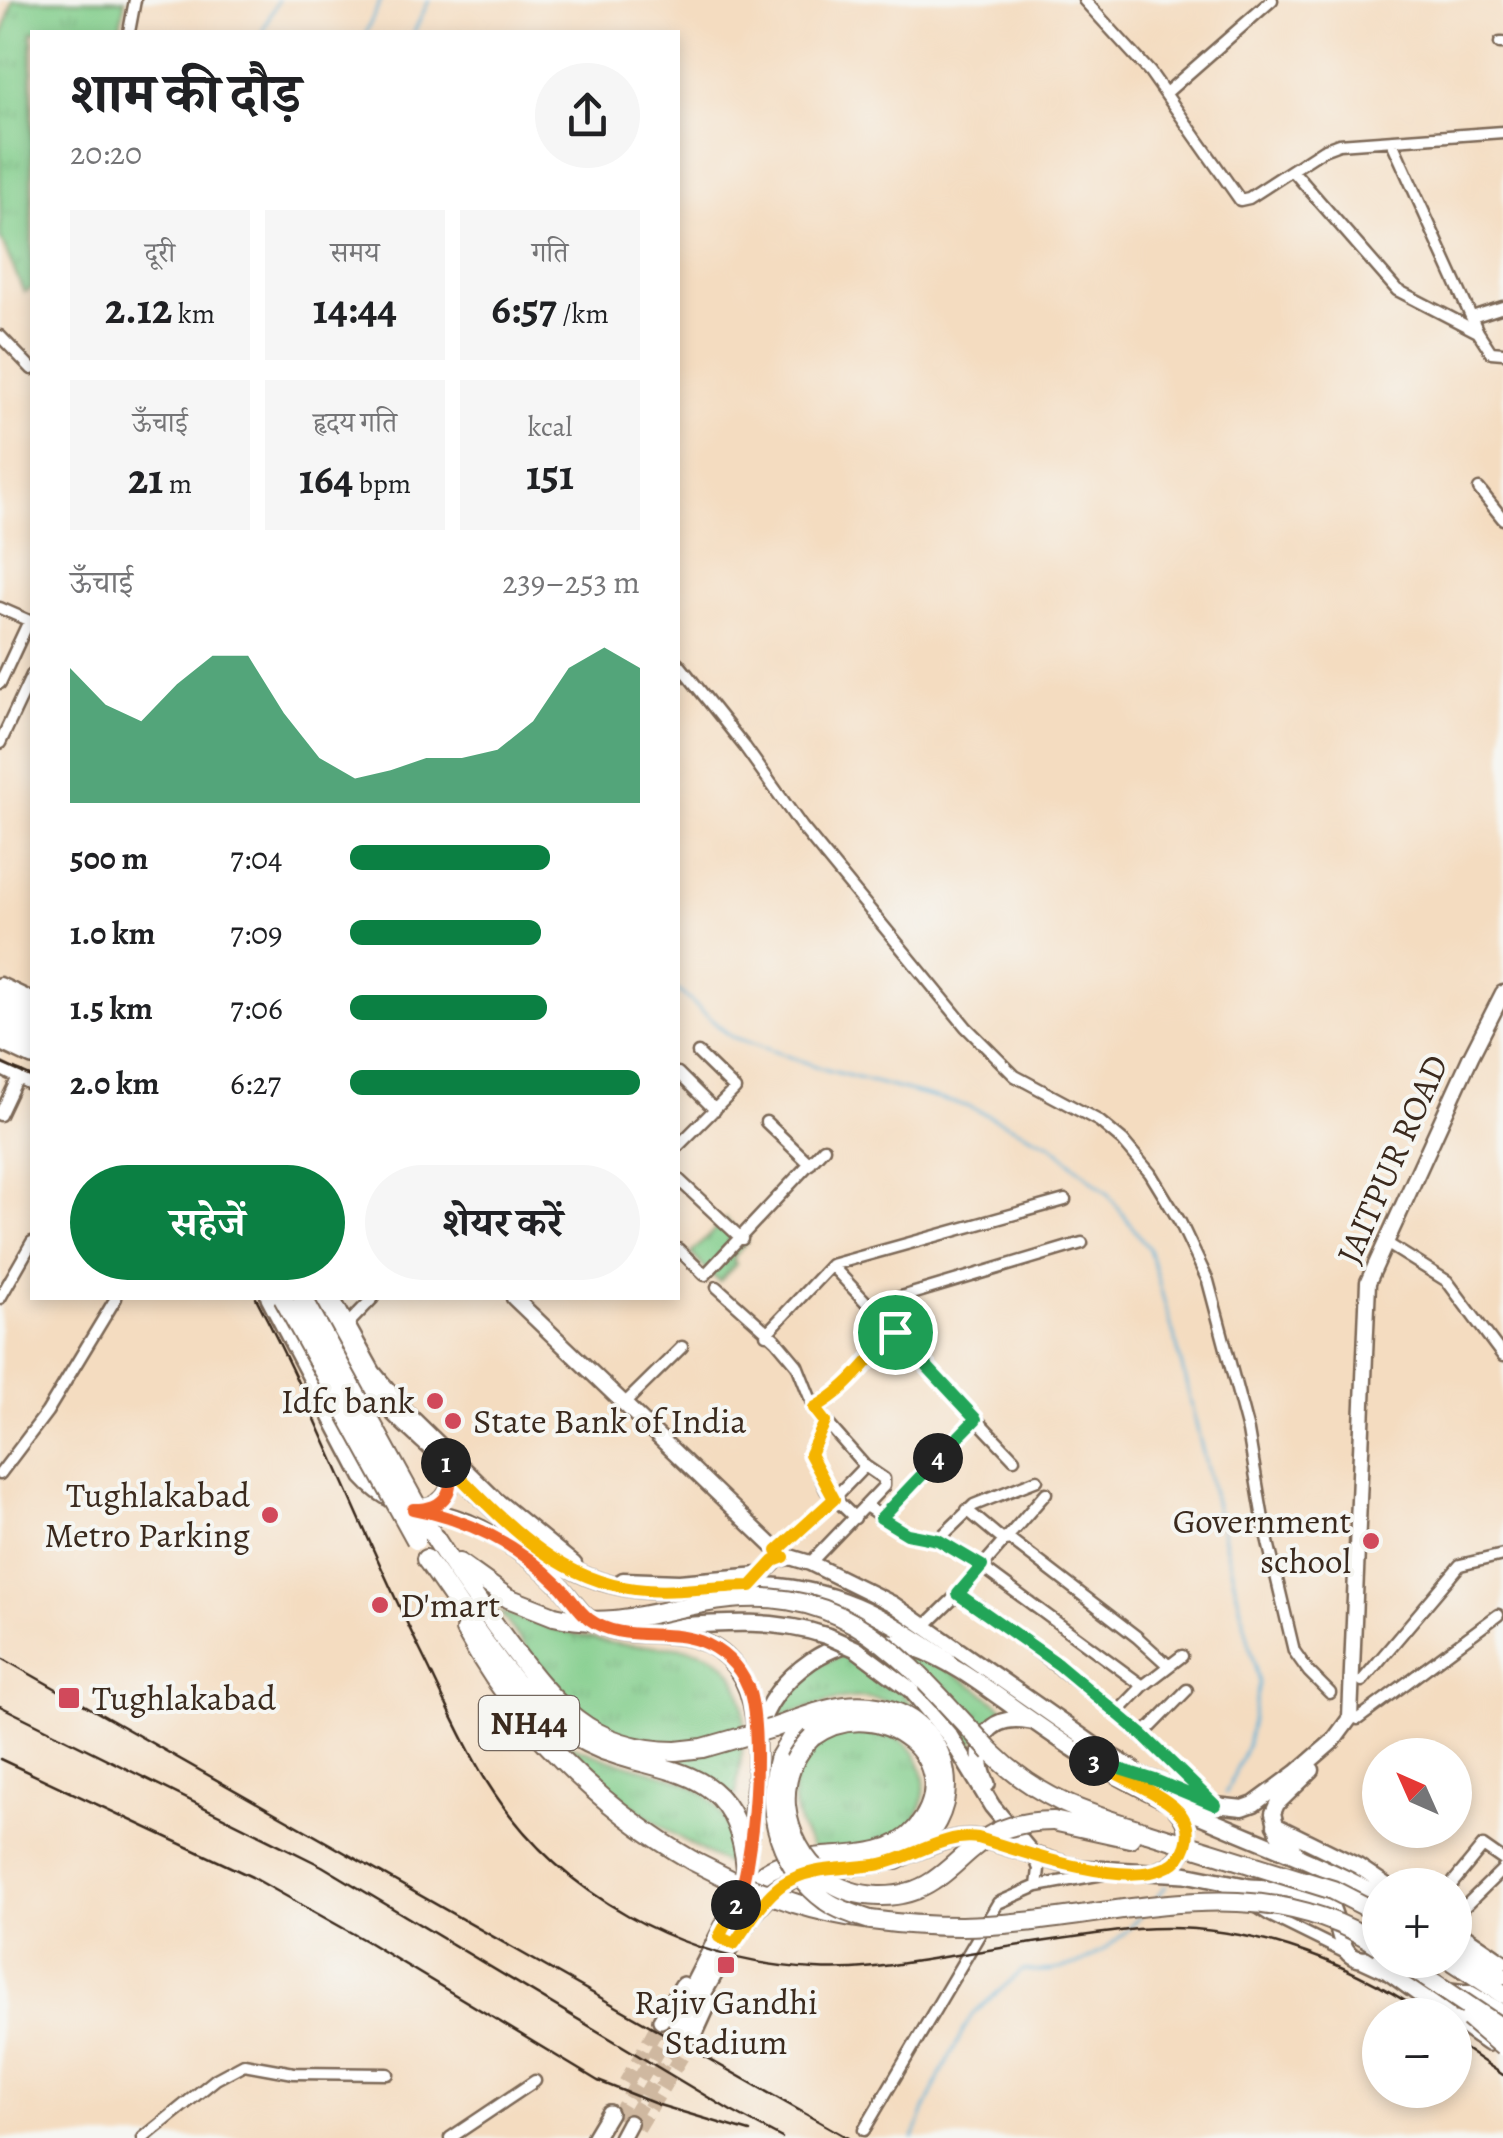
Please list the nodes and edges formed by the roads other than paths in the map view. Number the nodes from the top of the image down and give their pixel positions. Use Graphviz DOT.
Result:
graph roads {
  1 [pos="135,0"];
  2 [pos="1084,0"];
  3 [pos="1272,0"];
  4 [pos="130,30"];
  5 [pos="1166,93"];
  6 [pos="1503,132"];
  7 [pos="1392,142"];
  8 [pos="1293,170"];
  9 [pos="1503,306"];
  10 [pos="1472,317"];
  11 [pos="1478,332"];
  12 [pos="0,336"];
  13 [pos="1503,354"];
  14 [pos="30,367"];
  15 [pos="1479,488"];
  16 [pos="1503,518"];
  17 [pos="0,608"];
  18 [pos="30,622"];
  19 [pos="30,624"];
  20 [pos="680,666"];
  21 [pos="30,679"];
  22 [pos="0,683"];
  23 [pos="0,743"];
  24 [pos="0,985"];
  25 [pos="1503,993"];
  26 [pos="0,998"];
  27 [pos="30,999"];
  28 [pos="1503,1007"];
  29 [pos="0,1012"];
  30 [pos="30,1012"];
  31 [pos="30,1027"];
  32 [pos="0,1028"];
  33 [pos="0,1042"];
  34 [pos="30,1043"];
  35 [pos="698,1053"];
  36 [pos="30,1056"];
  37 [pos="0,1068"];
  38 [pos="680,1075"];
  39 [pos="18,1077"];
  40 [pos="30,1084"];
  41 [pos="715,1110"];
  42 [pos="0,1115"];
  43 [pos="766,1122"];
  44 [pos="680,1141"];
  45 [pos="824,1148"];
  46 [pos="810,1164"];
  47 [pos="680,1181"];
  48 [pos="1065,1200"];
  49 [pos="742,1239"];
  50 [pos="1082,1243"];
  51 [pos="30,1246"];
  52 [pos="1390,1246"];
  53 [pos="680,1251"];
  54 [pos="831,1265"];
  55 [pos="716,1287"];
  56 [pos="0,1298"];
  57 [pos="115,1300"];
  58 [pos="270,1300"];
  59 [pos="284,1300"];
  60 [pos="304,1300"];
  61 [pos="321,1300"];
  62 [pos="333,1300"];
  63 [pos="370,1300"];
  64 [pos="516,1300"];
  65 [pos="870,1306"];
  66 [pos="346,1326"];
  67 [pos="895,1332"];
  68 [pos="766,1334"];
  69 [pos="682,1347"];
  70 [pos="1503,1356"];
  71 [pos="380,1398"];
  72 [pos="624,1404"];
  73 [pos="814,1408"];
  74 [pos="976,1419"];
  75 [pos="825,1422"];
  76 [pos="336,1425"];
  77 [pos="1014,1459"];
  78 [pos="443,1460"];
  79 [pos="865,1466"];
  80 [pos="0,1474"];
  81 [pos="1038,1480"];
  82 [pos="1046,1492"];
  83 [pos="834,1499"];
  84 [pos="866,1506"];
  85 [pos="413,1509"];
  86 [pos="968,1510"];
  87 [pos="855,1518"];
  88 [pos="881,1518"];
  89 [pos="435,1538"];
  90 [pos="1005,1539"];
  91 [pos="938,1540"];
  92 [pos="780,1554"];
  93 [pos="1503,1555"];
  94 [pos="426,1558"];
  95 [pos="810,1563"];
  96 [pos="982,1566"];
  97 [pos="755,1580"];
  98 [pos="958,1594"];
  99 [pos="1498,1615"];
  100 [pos="925,1626"];
  101 [pos="631,1632"];
  102 [pos="1182,1656"];
  103 [pos="947,1659"];
  104 [pos="1169,1666"];
  105 [pos="1362,1681"];
  106 [pos="1142,1686"];
  107 [pos="1187,1690"];
  108 [pos="1330,1693"];
  109 [pos="842,1706"];
  110 [pos="1117,1713"];
  111 [pos="1358,1719"];
  112 [pos="1037,1723"];
  113 [pos="1143,1735"];
  114 [pos="756,1746"];
  115 [pos="1092,1760"];
  116 [pos="1155,1780"];
  117 [pos="1168,1802"];
  118 [pos="1215,1805"];
  119 [pos="1274,1819"];
  120 [pos="1006,1824"];
  121 [pos="1224,1854"];
  122 [pos="888,1855"];
  123 [pos="1034,1856"];
  124 [pos="1503,1860"];
  125 [pos="1310,1862"];
  126 [pos="1465,1868"];
  127 [pos="746,1869"];
  128 [pos="1362,1869"];
  129 [pos="1503,1869"];
  130 [pos="1114,1872"];
  131 [pos="1150,1872"];
  132 [pos="1214,1880"];
  133 [pos="1037,1886"];
  134 [pos="1362,1887"];
  135 [pos="1472,1899"];
  136 [pos="738,1901"];
  137 [pos="1362,1905"];
  138 [pos="870,1920"];
  139 [pos="1362,1937"];
  140 [pos="731,1939"];
  141 [pos="1472,1941"];
  142 [pos="1472,1955"];
  143 [pos="1355,1957"];
  144 [pos="1362,1959"];
  145 [pos="1503,1962"];
  146 [pos="713,1965"];
  147 [pos="1472,1974"];
  148 [pos="1503,1976"];
  149 [pos="1413,1980"];
  150 [pos="1503,1994"];
  151 [pos="1431,1998"];
  152 [pos="1503,2012"];
  153 [pos="1503,2029"];
  154 [pos="1472,2032"];
  155 [pos="1503,2047"];
  156 [pos="1503,2054"];
  157 [pos="388,2074"];
  158 [pos="535,2081"];
  159 [pos="624,2126"];
  160 [pos="864,2130"];
  161 [pos="143,2138"];
  162 [pos="450,2138"];
  163 [pos="594,2138"];
  164 [pos="605,2138"];
  1 -- 4 [label="street"];
  2 -- 5 [label="street"];
  3 -- 5 [label="street"];
  5 -- 8 [label="street"];
  6 -- 7 [label="street"];
  7 -- 8 [label="street"];
  7 -- 10 [label="street"];
  8 -- 11 [label="street"];
  9 -- 10 [label="street"];
  10 -- 11 [label="street"];
  11 -- 13 [label="street"];
  12 -- 14 [label="street"];
  15 -- 16 [label="street"];
  17 -- 18 [label="street"];
  19 -- 22 [label="street"];
  20 -- 108 [label="street"];
  21 -- 23 [label="street"];
  24 -- 27 [label="street"];
  25 -- 118 [label="street, JAITPUR ROAD"];
  26 -- 30 [label="main road"];
  28 -- 52 [label="street, JAITPUR ROAD"];
  29 -- 31 [label="highway"];
  32 -- 34 [label="highway"];
  33 -- 36 [label="main road"];
  35 -- 41 [label="street"];
  37 -- 39 [label="street"];
  38 -- 41 [label="street"];
  39 -- 40 [label="street"];
  39 -- 42 [label="street"];
  41 -- 44 [label="street"];
  43 -- 46 [label="street"];
  45 -- 46 [label="street"];
  46 -- 49 [label="street"];
  47 -- 49 [label="street"];
  48 -- 54 [label="street"];
  49 -- 53 [label="street"];
  50 -- 65 [label="street"];
  51 -- 56 [label="street"];
  52 -- 70 [label="street"];
  52 -- 105 [label="street, JAITPUR ROAD"];
  54 -- 65 [label="street"];
  54 -- 68 [label="street"];
  55 -- 68 [label="street"];
  57 -- 80 [label="street"];
  58 -- 76 [label="main road"];
  59 -- 94 [label="highway, NH44, bridge"];
  60 -- 89 [label="highway, bridge"];
  61 -- 71 [label="main road"];
  62 -- 66 [label="street"];
  63 -- 66 [label="street"];
  64 -- 72 [label="street"];
  65 -- 67 [label="street"];
  66 -- 97 [label="street"];
  67 -- 73 [label="street"];
  67 -- 74 [label="street"];
  68 -- 73 [label="street"];
  69 -- 72 [label="street"];
  71 -- 76 [label="main road"];
  71 -- 78 [label="main road"];
  72 -- 92 [label="street"];
  73 -- 75 [label="street"];
  74 -- 77 [label="street"];
  74 -- 88 [label="street"];
  75 -- 79 [label="street"];
  75 -- 83 [label="street"];
  76 -- 85 [label="main road"];
  78 -- 85 [label="main road"];
  78 -- 97 [label="main road"];
  79 -- 83 [label="street"];
  79 -- 84 [label="street"];
  81 -- 86 [label="street"];
  82 -- 90 [label="street"];
  83 -- 87 [label="street"];
  83 -- 92 [label="street"];
  84 -- 87 [label="street"];
  84 -- 88 [label="street"];
  85 -- 101 [label="main road"];
  86 -- 90 [label="street"];
  86 -- 91 [label="street"];
  87 -- 95 [label="street"];
  88 -- 91 [label="street"];
  89 -- 109 [label="highway, bridge"];
  89 -- 121 [label="highway, bridge"];
  90 -- 96 [label="street"];
  90 -- 104 [label="street"];
  91 -- 96 [label="street"];
  92 -- 95 [label="street"];
  92 -- 97 [label="street"];
  93 -- 105 [label="street"];
  94 -- 127 [label="highway"];
  94 -- 138 [label="highway, NH44, bridge"];
  95 -- 100 [label="street"];
  96 -- 98 [label="street"];
  96 -- 106 [label="street"];
  97 -- 103 [label="main road"];
  98 -- 100 [label="street"];
  98 -- 110 [label="street"];
  99 -- 111 [label="street"];
  100 -- 116 [label="street"];
  101 -- 114 [label="main road"];
  101 -- 120 [label="main road, bridge"];
  102 -- 104 [label="street"];
  103 -- 112 [label="main road"];
  103 -- 114 [label="main road"];
  104 -- 106 [label="street"];
  105 -- 111 [label="street, JAITPUR ROAD"];
  106 -- 110 [label="street"];
  107 -- 113 [label="street"];
  109 -- 122 [label="highway"];
  109 -- 138 [label="highway, bridge"];
  110 -- 113 [label="street"];
  111 -- 119 [label="street"];
  112 -- 115 [label="main road"];
  112 -- 120 [label="main road"];
  113 -- 118 [label="street"];
  114 -- 127 [label="main road"];
  115 -- 116 [label="street"];
  115 -- 117 [label="main road"];
  116 -- 118 [label="street"];
  117 -- 125 [label="main road"];
  117 -- 131 [label="main road"];
  119 -- 125 [label="street"];
  119 -- 128 [label="street"];
  120 -- 123 [label="main road"];
  121 -- 122 [label="highway, bridge"];
  121 -- 137 [label="highway, bridge"];
  122 -- 123 [label="main road"];
  122 -- 136 [label="highway"];
  122 -- 140 [label="main road"];
  123 -- 130 [label="main road"];
  123 -- 133 [label="street"];
  124 -- 126 [label="street"];
  125 -- 134 [label="main road"];
  127 -- 136 [label="main road"];
  129 -- 135 [label="street"];
  130 -- 131 [label="main road"];
  130 -- 133 [label="street"];
  131 -- 132 [label="main road"];
  132 -- 143 [label="street"];
  132 -- 143 [label="main road"];
  133 -- 160 [label="street"];
  136 -- 140 [label="main road"];
  138 -- 139 [label="highway, NH44, bridge"];
  140 -- 146 [label="main road"];
  141 -- 145 [label="street"];
  142 -- 148 [label="main road"];
  143 -- 144 [label="main road"];
  143 -- 149 [label="main road"];
  146 -- 146 [label="main road"];
  147 -- 150 [label="highway"];
  149 -- 151 [label="main road"];
  149 -- 152 [label="street"];
  149 -- 153 [label="highway, bridge"];
  149 -- 155 [label="highway, bridge"];
  154 -- 156 [label="main road"];
  157 -- 161 [label="street"];
  158 -- 162 [label="street"];
  159 -- 163 [label="main road"];
  159 -- 164 [label="main road"];
}
